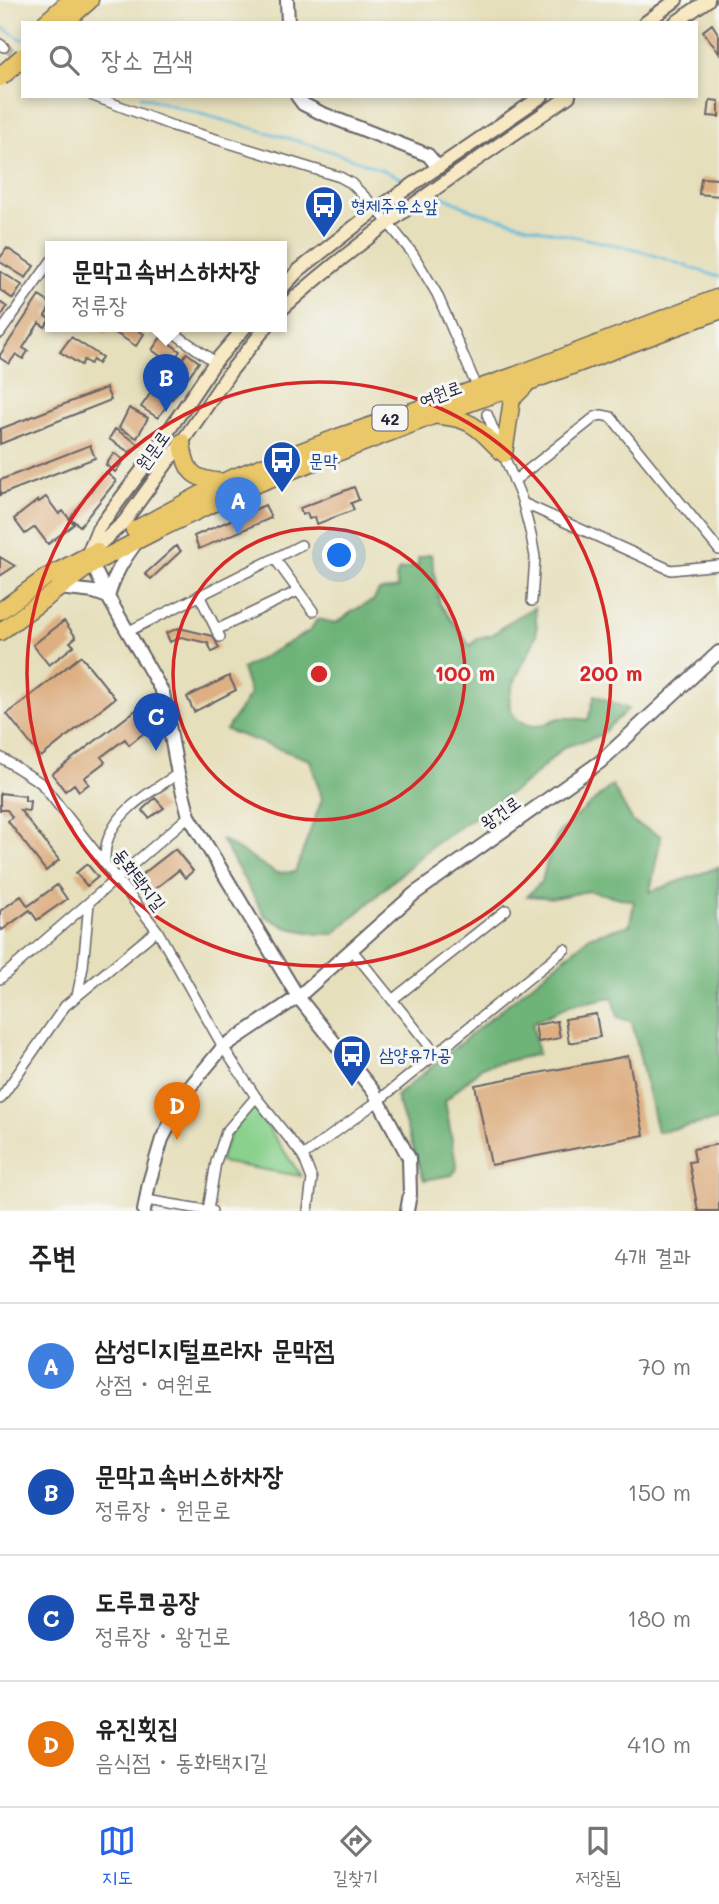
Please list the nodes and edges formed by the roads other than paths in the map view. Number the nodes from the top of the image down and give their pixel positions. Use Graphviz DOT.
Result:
graph roads {
  1 [pos="72,0"];
  2 [pos="89,0"];
  3 [pos="287,0"];
  4 [pos="676,0"];
  5 [pos="707,0"];
  6 [pos="55,20"];
  7 [pos="288,21"];
  8 [pos="648,21"];
  9 [pos="678,21"];
  10 [pos="21,44"];
  11 [pos="1,51"];
  12 [pos="21,59"];
  13 [pos="0,77"];
  14 [pos="98,98"];
  15 [pos="298,98"];
  16 [pos="539,98"];
  17 [pos="566,98"];
  18 [pos="434,170"];
  19 [pos="443,184"];
  20 [pos="380,207"];
  21 [pos="391,221"];
  22 [pos="45,269"];
  23 [pos="287,283"];
  24 [pos="287,304"];
  25 [pos="715,305"];
  26 [pos="172,332"];
  27 [pos="241,332"];
  28 [pos="262,332"];
  29 [pos="0,333"];
  30 [pos="215,362"];
  31 [pos="230,372"];
  32 [pos="472,378"];
  33 [pos="529,382"];
  34 [pos="488,414"];
  35 [pos="433,416"];
  36 [pos="182,442"];
  37 [pos="504,454"];
  38 [pos="514,481"];
  39 [pos="223,482"];
  40 [pos="523,503"];
  41 [pos="139,540"];
  42 [pos="301,545"];
  43 [pos="719,550"];
  44 [pos="275,559"];
  45 [pos="89,560"];
  46 [pos="719,565"];
  47 [pos="60,588"];
  48 [pos="298,591"];
  49 [pos="199,595"];
  50 [pos="108,597"];
  51 [pos="532,601"];
  52 [pos="0,611"];
  53 [pos="313,611"];
  54 [pos="129,631"];
  55 [pos="0,632"];
  56 [pos="719,652"];
  57 [pos="0,757"];
  58 [pos="178,774"];
  59 [pos="189,816"];
  60 [pos="105,863"];
  61 [pos="117,879"];
  62 [pos="89,903"];
  63 [pos="506,910"];
  64 [pos="157,930"];
  65 [pos="352,950"];
  66 [pos="565,950"];
  67 [pos="0,979"];
  68 [pos="77,996"];
  69 [pos="298,997"];
  70 [pos="392,1000"];
  71 [pos="223,1047"];
  72 [pos="436,1054"];
  73 [pos="256,1097"];
  74 [pos="0,1100"];
  75 [pos="378,1101"];
  76 [pos="303,1156"];
  77 [pos="145,1205"];
  78 [pos="208,1210"];
  79 [pos="214,1211"];
  80 [pos="308,1211"];
  81 [pos="407,1211"];
  1 -- 6 [label="highway"];
  2 -- 6 [label="highway"];
  3 -- 7 [label="street"];
  4 -- 8 [label="main road"];
  5 -- 9 [label="main road"];
  10 -- 11 [label="highway"];
  12 -- 13 [label="highway, bridge"];
  14 -- 20 [label="street"];
  15 -- 18 [label="street"];
  16 -- 18 [label="main road"];
  17 -- 19 [label="main road"];
  18 -- 19 [label="main road"];
  18 -- 20 [label="main road"];
  19 -- 21 [label="main road"];
  20 -- 21 [label="street"];
  20 -- 23 [label="main road"];
  21 -- 24 [label="main road"];
  21 -- 32 [label="street"];
  22 -- 29 [label="street"];
  25 -- 33 [label="highway, 여원로 / 42"];
  25 -- 39 [label="highway, 여원로 / 42"];
  26 -- 30 [label="street"];
  27 -- 30 [label="main road, 원문로"];
  28 -- 31 [label="main road, 원문로"];
  30 -- 31 [label="main road"];
  30 -- 45 [label="main road, 원문로"];
  31 -- 36 [label="main road, 원문로"];
  33 -- 35 [label="highway, 여원로 / 42"];
  33 -- 37 [label="highway"];
  34 -- 37 [label="street"];
  35 -- 37 [label="highway"];
  35 -- 41 [label="highway, 여원로 / 42"];
  36 -- 39 [label="highway"];
  36 -- 45 [label="main road, 원문로"];
  37 -- 38 [label="street"];
  38 -- 40 [label="street"];
  38 -- 43 [label="street"];
  39 -- 45 [label="highway, 여원로 / 42"];
  40 -- 46 [label="street"];
  40 -- 51 [label="street"];
  41 -- 45 [label="highway, 여원로 / 42"];
  41 -- 50 [label="street"];
  42 -- 44 [label="street"];
  44 -- 48 [label="street"];
  44 -- 49 [label="street"];
  45 -- 47 [label="highway, 여원로 / 42"];
  45 -- 50 [label="street"];
  45 -- 52 [label="highway, 여원로 / 42"];
  47 -- 50 [label="street"];
  47 -- 55 [label="highway, 여원로 / 42"];
  48 -- 49 [label="street"];
  48 -- 53 [label="street"];
  49 -- 54 [label="street"];
  50 -- 54 [label="street"];
  54 -- 58 [label="street"];
  56 -- 65 [label="street, 왕건로"];
  57 -- 60 [label="street, 동화택지길"];
  58 -- 59 [label="street"];
  58 -- 60 [label="street"];
  59 -- 61 [label="street"];
  59 -- 69 [label="street"];
  60 -- 61 [label="street, 동화택지길"];
  61 -- 62 [label="street"];
  61 -- 64 [label="street, 동화택지길"];
  62 -- 67 [label="street"];
  62 -- 68 [label="street"];
  63 -- 70 [label="street"];
  64 -- 68 [label="street"];
  64 -- 71 [label="street, 동화택지길"];
  65 -- 69 [label="street, 왕건로"];
  65 -- 70 [label="street"];
  66 -- 72 [label="street"];
  68 -- 74 [label="street"];
  69 -- 71 [label="street"];
  69 -- 75 [label="street"];
  70 -- 72 [label="street"];
  71 -- 73 [label="street, 동화택지길"];
  71 -- 77 [label="street"];
  72 -- 75 [label="street"];
  73 -- 76 [label="street, 동화택지길"];
  73 -- 78 [label="street"];
  75 -- 76 [label="street"];
  75 -- 81 [label="street"];
  76 -- 80 [label="street, 동화택지길"];
  77 -- 78 [label="street"];
  78 -- 79 [label="street"];
}
